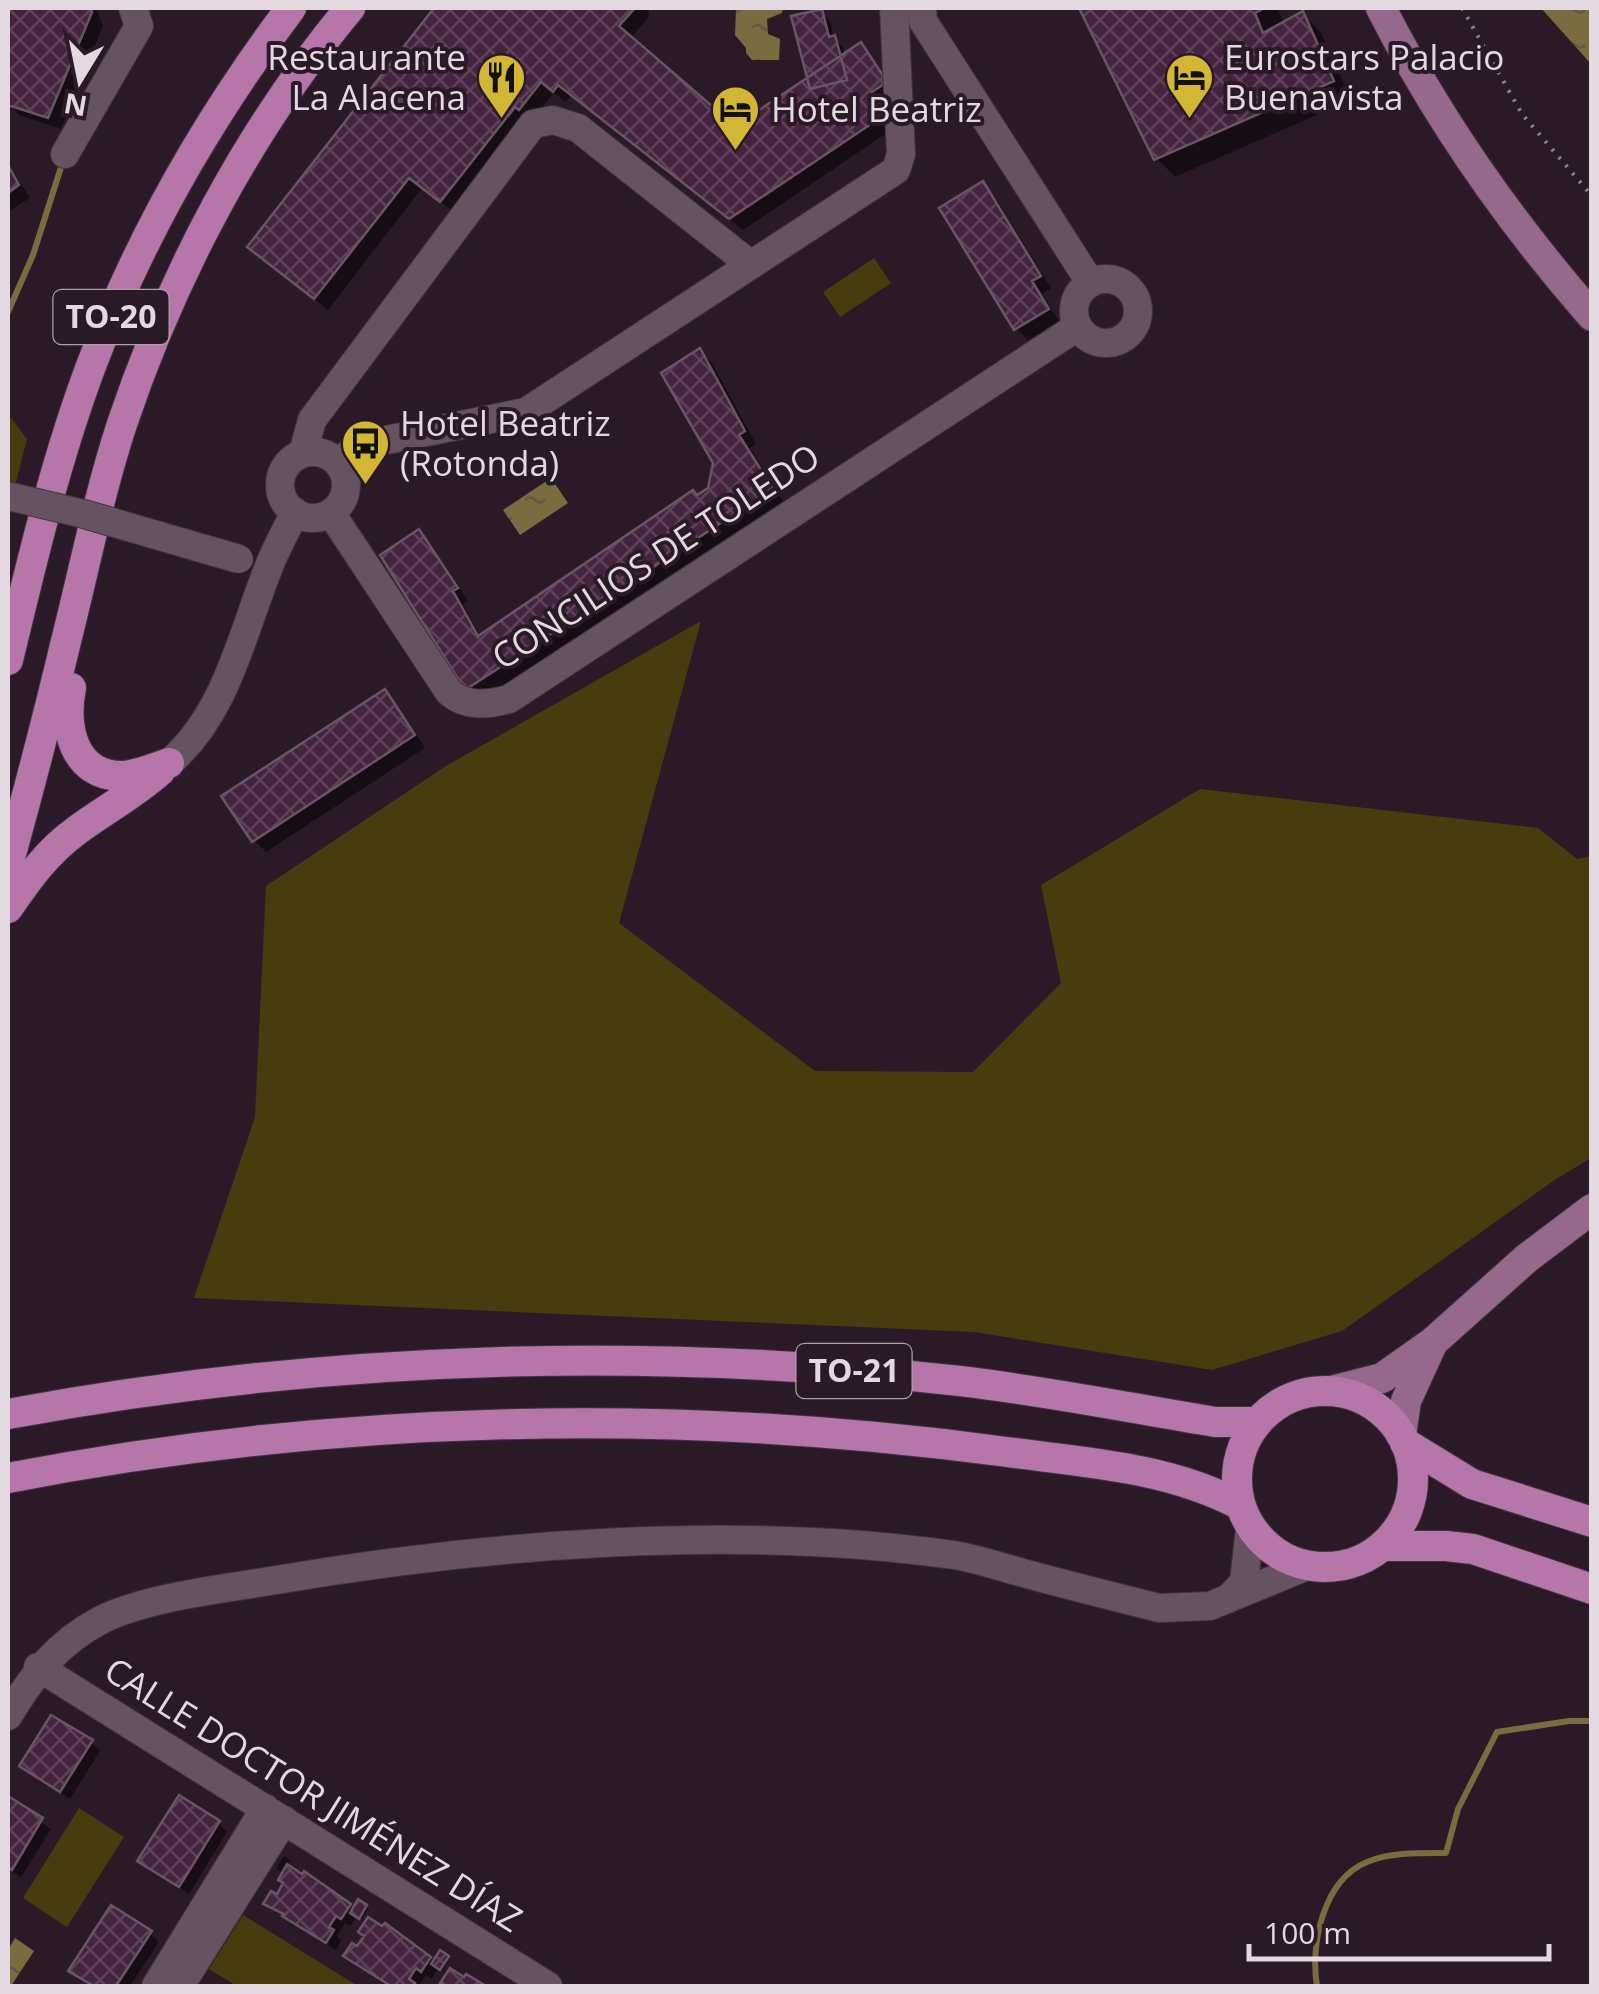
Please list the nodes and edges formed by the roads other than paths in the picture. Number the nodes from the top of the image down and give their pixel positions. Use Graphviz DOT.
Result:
graph roads {
  1 [pos="132,8"];
  2 [pos="291,8"];
  3 [pos="350,8"];
  4 [pos="894,8"];
  5 [pos="922,8"];
  6 [pos="1381,8"];
  7 [pos="66,154"];
  8 [pos="751,265"];
  9 [pos="1090,282"];
  10 [pos="1592,316"];
  11 [pos="1078,327"];
  12 [pos="303,453"];
  13 [pos="338,462"];
  14 [pos="8,496"];
  15 [pos="295,512"];
  16 [pos="331,513"];
  17 [pos="86,556"];
  18 [pos="240,559"];
  19 [pos="8,660"];
  20 [pos="168,764"];
  21 [pos="8,864"];
  22 [pos="8,908"];
  23 [pos="1592,1209"];
  24 [pos="1433,1342"];
  25 [pos="1331,1391"];
  26 [pos="8,1414"];
  27 [pos="1256,1422"];
  28 [pos="1403,1439"];
  29 [pos="8,1478"];
  30 [pos="1245,1517"];
  31 [pos="1592,1522"];
  32 [pos="1383,1546"];
  33 [pos="1307,1566"];
  34 [pos="1592,1588"];
  35 [pos="1228,1598"];
  36 [pos="38,1668"];
  37 [pos="8,1716"];
  38 [pos="274,1814"];
  39 [pos="156,1986"];
  40 [pos="180,1986"];
  41 [pos="548,1986"];
  1 -- 7 [label="street"];
  2 -- 19 [label="highway, TO-20"];
  3 -- 17 [label="highway, TO-20"];
  4 -- 8 [label="street"];
  5 -- 9 [label="street"];
  6 -- 10 [label="main road"];
  8 -- 12 [label="street"];
  8 -- 13 [label="street"];
  9 -- 11 [label="street"];
  9 -- 11 [label="street"];
  11 -- 16 [label="street, CONCILIOS DE TOLEDO"];
  12 -- 13 [label="street"];
  12 -- 15 [label="street"];
  13 -- 16 [label="street"];
  14 -- 18 [label="street, bridge"];
  15 -- 16 [label="street"];
  15 -- 20 [label="street"];
  17 -- 20 [label="highway"];
  17 -- 21 [label="highway, TO-20"];
  20 -- 22 [label="highway"];
  23 -- 24 [label="main road"];
  24 -- 25 [label="main road"];
  24 -- 28 [label="main road"];
  25 -- 27 [label="highway"];
  25 -- 28 [label="highway"];
  26 -- 27 [label="highway, TO-21"];
  27 -- 30 [label="highway"];
  28 -- 31 [label="highway"];
  28 -- 32 [label="highway"];
  29 -- 30 [label="highway, TO-21"];
  30 -- 33 [label="highway, TO-21"];
  30 -- 35 [label="street"];
  32 -- 33 [label="highway"];
  32 -- 34 [label="highway"];
  33 -- 35 [label="street"];
  35 -- 36 [label="street"];
  36 -- 37 [label="street"];
  36 -- 38 [label="street, CALLE DOCTOR JIMÉNEZ DÍAZ"];
  38 -- 39 [label="street"];
  38 -- 40 [label="street"];
  38 -- 41 [label="street, CALLE DOCTOR JIMÉNEZ DÍAZ"];
}
